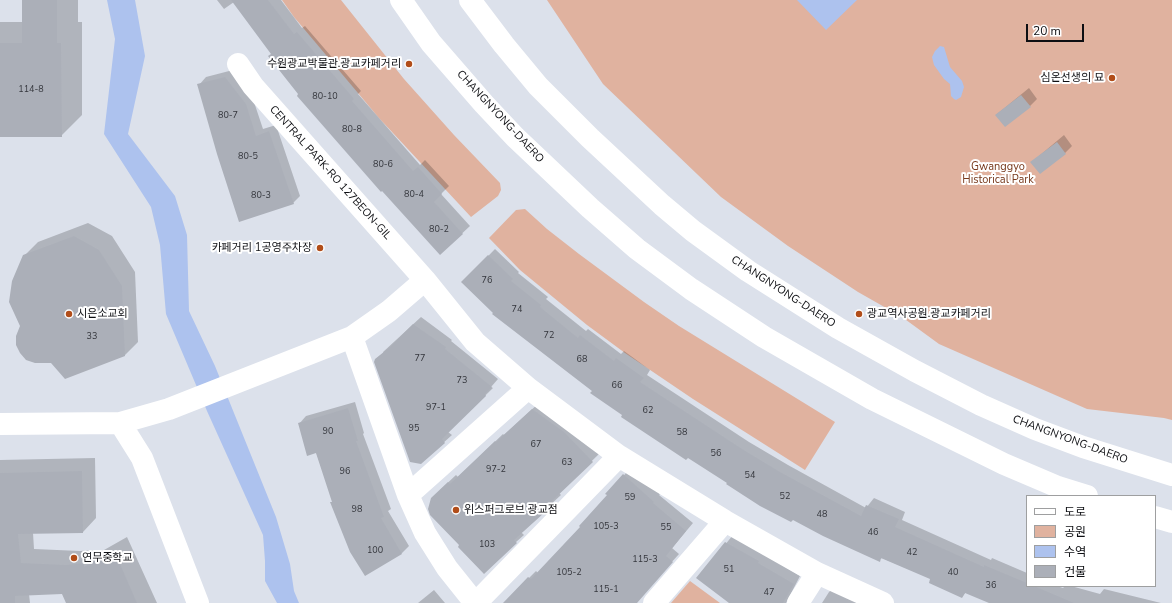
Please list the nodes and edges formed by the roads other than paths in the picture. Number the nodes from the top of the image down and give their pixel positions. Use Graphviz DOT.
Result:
graph roads {
  1 [pos="401,0"];
  2 [pos="470,0"];
  3 [pos="238,64"];
  4 [pos="425,280"];
  5 [pos="352,337"];
  6 [pos="528,388"];
  7 [pos="120,423"];
  8 [pos="0,424"];
  9 [pos="619,456"];
  10 [pos="1172,475"];
  11 [pos="408,495"];
  12 [pos="1083,495"];
  13 [pos="1156,517"];
  14 [pos="725,521"];
  15 [pos="1172,522"];
  16 [pos="817,573"];
  17 [pos="198,603"];
  18 [pos="476,603"];
  19 [pos="654,603"];
  20 [pos="798,603"];
  21 [pos="883,603"];
  1 -- 12 [label="street, CHANGNYONG-DAERO"];
  2 -- 10 [label="street, CHANGNYONG-DAERO"];
  3 -- 4 [label="street, CENTRAL PARK-RO 127BEON-GIL"];
  4 -- 5 [label="street"];
  4 -- 6 [label="street, CENTRAL PARK-RO 127BEON-GIL"];
  5 -- 7 [label="street"];
  5 -- 11 [label="street"];
  6 -- 9 [label="street, CENTRAL PARK-RO 127BEON-GIL"];
  6 -- 11 [label="street"];
  7 -- 8 [label="street"];
  7 -- 17 [label="street"];
  9 -- 14 [label="street, CENTRAL PARK-RO 127BEON-GIL"];
  9 -- 18 [label="street"];
  11 -- 18 [label="street"];
  13 -- 15 [label="street"];
  14 -- 16 [label="street, CENTRAL PARK-RO 127BEON-GIL"];
  14 -- 19 [label="street"];
  16 -- 20 [label="street"];
  16 -- 21 [label="street, CENTRAL PARK-RO 127BEON-GIL"];
}
